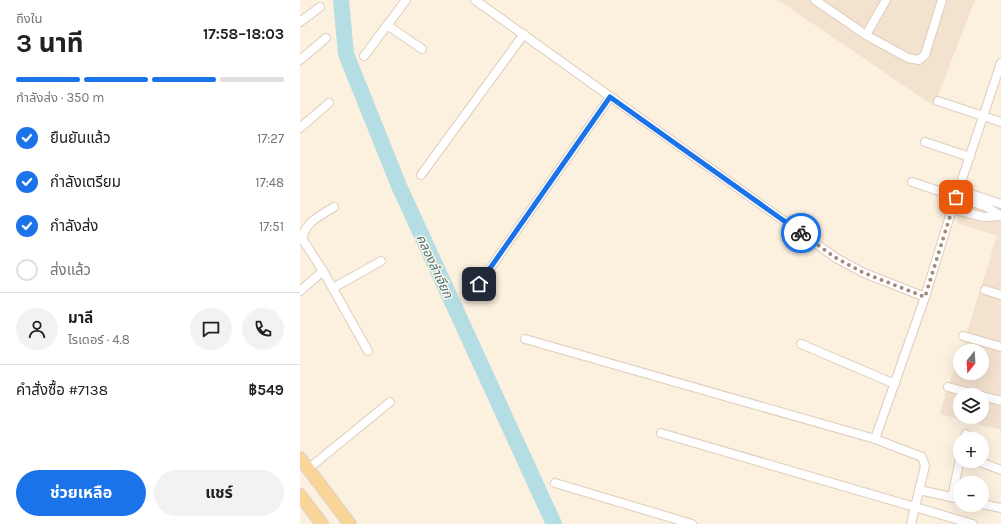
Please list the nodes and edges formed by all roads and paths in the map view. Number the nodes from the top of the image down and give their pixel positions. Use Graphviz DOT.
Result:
graph roads {
  1 [pos="406,0"];
  2 [pos="475,0"];
  3 [pos="816,0"];
  4 [pos="886,0"];
  5 [pos="942,0"];
  6 [pos="320,7"];
  7 [pos="300,22"];
  8 [pos="387,25"];
  9 [pos="524,34"];
  10 [pos="866,35"];
  11 [pos="326,38"];
  12 [pos="422,49"];
  13 [pos="364,56"];
  14 [pos="300,60"];
  15 [pos="1001,63"];
  16 [pos="998,80"];
  17 [pos="610,97"];
  18 [pos="938,101"];
  19 [pos="329,103"];
  20 [pos="984,116"];
  21 [pos="1001,122"];
  22 [pos="300,128"];
  23 [pos="925,142"];
  24 [pos="970,157"];
  25 [pos="421,175"];
  26 [pos="912,182"];
  27 [pos="957,193"];
  28 [pos="1001,204"];
  29 [pos="334,207"];
  30 [pos="952,209"];
  31 [pos="1001,216"];
  32 [pos="381,261"];
  33 [pos="323,271"];
  34 [pos="479,284"];
  35 [pos="333,288"];
  36 [pos="985,290"];
  37 [pos="300,292"];
  38 [pos="1001,295"];
  39 [pos="925,297"];
  40 [pos="963,336"];
  41 [pos="525,339"];
  42 [pos="802,344"];
  43 [pos="1001,347"];
  44 [pos="368,351"];
  45 [pos="894,384"];
  46 [pos="948,387"];
  47 [pos="953,388"];
  48 [pos="989,398"];
  49 [pos="1001,401"];
  50 [pos="390,402"];
  51 [pos="661,433"];
  52 [pos="875,439"];
  53 [pos="300,458"];
  54 [pos="989,465"];
  55 [pos="958,468"];
  56 [pos="308,469"];
  57 [pos="1001,470"];
  58 [pos="555,483"];
  59 [pos="919,490"];
  60 [pos="300,495"];
  61 [pos="952,497"];
  62 [pos="989,505"];
  63 [pos="915,507"];
  64 [pos="1001,508"];
  65 [pos="322,524"];
  66 [pos="350,524"];
  67 [pos="692,524"];
  68 [pos="911,524"];
  69 [pos="973,524"];
  1 -- 8 [label="street"];
  2 -- 9 [label="street"];
  3 -- 10 [label="street"];
  4 -- 10 [label="street"];
  5 -- 10 [label="street"];
  6 -- 7 [label="street"];
  8 -- 12 [label="street"];
  8 -- 13 [label="street"];
  9 -- 17 [label="street"];
  9 -- 25 [label="street"];
  11 -- 14 [label="street"];
  15 -- 16 [label="street"];
  16 -- 20 [label="street"];
  17 -- 34 [label="street"];
  17 -- 39 [label="street"];
  18 -- 20 [label="street"];
  19 -- 22 [label="street"];
  20 -- 21 [label="street"];
  20 -- 24 [label="street"];
  23 -- 24 [label="street"];
  24 -- 27 [label="street"];
  26 -- 27 [label="street"];
  27 -- 28 [label="street"];
  27 -- 30 [label="street"];
  27 -- 31 [label="street"];
  29 -- 33 [label="street"];
  30 -- 31 [label="street"];
  30 -- 39 [label="street"];
  32 -- 35 [label="street"];
  33 -- 35 [label="street"];
  33 -- 37 [label="street"];
  35 -- 44 [label="street"];
  36 -- 38 [label="street"];
  39 -- 45 [label="street"];
  40 -- 43 [label="street"];
  41 -- 52 [label="street"];
  42 -- 45 [label="street"];
  45 -- 52 [label="street"];
  46 -- 47 [label="street"];
  48 -- 49 [label="street"];
  50 -- 56 [label="street"];
  51 -- 63 [label="street"];
  52 -- 59 [label="street"];
  53 -- 56 [label="main road"];
  54 -- 57 [label="street"];
  55 -- 61 [label="street"];
  56 -- 66 [label="main road"];
  58 -- 67 [label="street"];
  59 -- 61 [label="street"];
  59 -- 63 [label="street"];
  60 -- 65 [label="main road"];
  62 -- 64 [label="street"];
  63 -- 68 [label="street"];
  63 -- 69 [label="street"];
}
